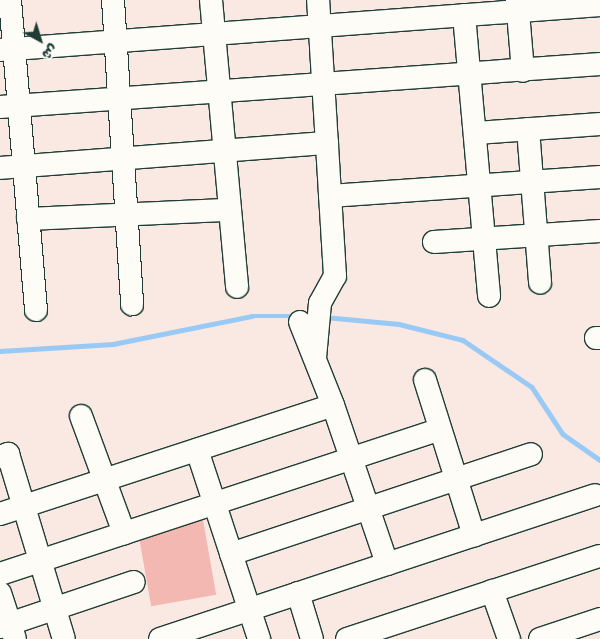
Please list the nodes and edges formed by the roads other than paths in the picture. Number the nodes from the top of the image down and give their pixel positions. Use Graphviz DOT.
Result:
graph roads {
  1 [pos="10,0"];
  2 [pos="113,0"];
  3 [pos="212,0"];
  4 [pos="318,0"];
  5 [pos="600,5"];
  6 [pos="518,6"];
  7 [pos="464,15"];
  8 [pos="320,26"];
  9 [pos="214,34"];
  10 [pos="116,42"];
  11 [pos="7,50"];
  12 [pos="600,64"];
  13 [pos="523,71"];
  14 [pos="469,74"];
  15 [pos="324,84"];
  16 [pos="220,91"];
  17 [pos="120,98"];
  18 [pos="9,106"];
  19 [pos="600,124"];
  20 [pos="528,130"];
  21 [pos="476,133"];
  22 [pos="327,143"];
  23 [pos="225,151"];
  24 [pos="123,160"];
  25 [pos="24,166"];
  26 [pos="0,168"];
  27 [pos="600,177"];
  28 [pos="532,182"];
  29 [pos="477,186"];
  30 [pos="330,196"];
  31 [pos="230,210"];
  32 [pos="127,216"];
  33 [pos="28,219"];
  34 [pos="600,231"];
  35 [pos="536,236"];
  36 [pos="483,239"];
  37 [pos="434,242"];
  38 [pos="540,283"];
  39 [pos="237,287"];
  40 [pos="489,296"];
  41 [pos="132,304"];
  42 [pos="36,310"];
  43 [pos="300,322"];
  44 [pos="315,358"];
  45 [pos="425,380"];
  46 [pos="333,405"];
  47 [pos="81,416"];
  48 [pos="440,429"];
  49 [pos="196,450"];
  50 [pos="531,454"];
  51 [pos="0,457"];
  52 [pos="351,459"];
  53 [pos="456,479"];
  54 [pos="104,480"];
  55 [pos="595,495"];
  56 [pos="214,504"];
  57 [pos="24,506"];
  58 [pos="368,508"];
  59 [pos="0,514"];
  60 [pos="124,533"];
  61 [pos="474,535"];
  62 [pos="231,554"];
  63 [pos="600,556"];
  64 [pos="40,561"];
  65 [pos="387,564"];
  66 [pos="0,574"];
  67 [pos="134,582"];
  68 [pos="492,591"];
  69 [pos="0,593"];
  70 [pos="298,594"];
  71 [pos="55,608"];
  72 [pos="249,610"];
  73 [pos="600,619"];
  74 [pos="8,630"];
  75 [pos="403,630"];
  76 [pos="64,639"];
  77 [pos="160,639"];
  78 [pos="259,639"];
  79 [pos="312,639"];
  80 [pos="347,639"];
  81 [pos="509,639"];
  82 [pos="540,639"];
  1 -- 11 [label="street"];
  2 -- 10 [label="street"];
  3 -- 9 [label="street"];
  4 -- 8 [label="street"];
  5 -- 6 [label="street"];
  6 -- 7 [label="street"];
  6 -- 13 [label="street"];
  7 -- 8 [label="street"];
  7 -- 14 [label="street"];
  8 -- 9 [label="street"];
  8 -- 15 [label="street"];
  9 -- 10 [label="street"];
  9 -- 16 [label="street"];
  10 -- 11 [label="street"];
  10 -- 17 [label="street"];
  11 -- 18 [label="street"];
  12 -- 13 [label="street"];
  13 -- 14 [label="street"];
  14 -- 15 [label="street"];
  14 -- 21 [label="street"];
  15 -- 16 [label="street"];
  15 -- 22 [label="street"];
  16 -- 17 [label="street"];
  16 -- 23 [label="street"];
  17 -- 18 [label="street"];
  17 -- 24 [label="street"];
  18 -- 25 [label="street"];
  19 -- 20 [label="street"];
  20 -- 21 [label="street"];
  20 -- 28 [label="street"];
  21 -- 29 [label="street"];
  22 -- 23 [label="street"];
  22 -- 30 [label="street"];
  23 -- 24 [label="street"];
  23 -- 31 [label="street"];
  24 -- 25 [label="street"];
  24 -- 32 [label="street"];
  25 -- 26 [label="street"];
  25 -- 33 [label="street"];
  27 -- 28 [label="street"];
  28 -- 29 [label="street"];
  28 -- 35 [label="street"];
  29 -- 30 [label="street"];
  29 -- 36 [label="street"];
  30 -- 44 [label="street"];
  31 -- 32 [label="street"];
  31 -- 39 [label="street"];
  32 -- 33 [label="street"];
  32 -- 41 [label="street"];
  33 -- 42 [label="street"];
  34 -- 35 [label="street"];
  35 -- 36 [label="street"];
  35 -- 38 [label="street"];
  36 -- 37 [label="street"];
  36 -- 40 [label="street"];
  43 -- 44 [label="street"];
  44 -- 46 [label="street"];
  45 -- 48 [label="street"];
  46 -- 49 [label="street"];
  46 -- 52 [label="street"];
  47 -- 54 [label="street"];
  48 -- 52 [label="street"];
  48 -- 53 [label="street"];
  49 -- 54 [label="street"];
  49 -- 56 [label="street"];
  50 -- 53 [label="street"];
  51 -- 57 [label="street"];
  52 -- 56 [label="street"];
  52 -- 58 [label="street"];
  53 -- 58 [label="street"];
  53 -- 61 [label="street"];
  54 -- 57 [label="street"];
  54 -- 60 [label="street"];
  55 -- 61 [label="street"];
  56 -- 60 [label="street"];
  56 -- 62 [label="street"];
  57 -- 59 [label="street"];
  57 -- 64 [label="street"];
  58 -- 62 [label="street"];
  58 -- 65 [label="street"];
  60 -- 64 [label="street"];
  61 -- 65 [label="street"];
  62 -- 72 [label="street"];
  63 -- 68 [label="street"];
  64 -- 66 [label="street"];
  64 -- 71 [label="street"];
  65 -- 70 [label="street"];
  67 -- 71 [label="street"];
  68 -- 75 [label="street"];
  68 -- 81 [label="street"];
  69 -- 74 [label="street"];
  70 -- 72 [label="street"];
  70 -- 79 [label="street"];
  71 -- 74 [label="street"];
  71 -- 76 [label="street"];
  72 -- 77 [label="street"];
  72 -- 78 [label="street"];
  73 -- 82 [label="street"];
  75 -- 80 [label="street"];
}
